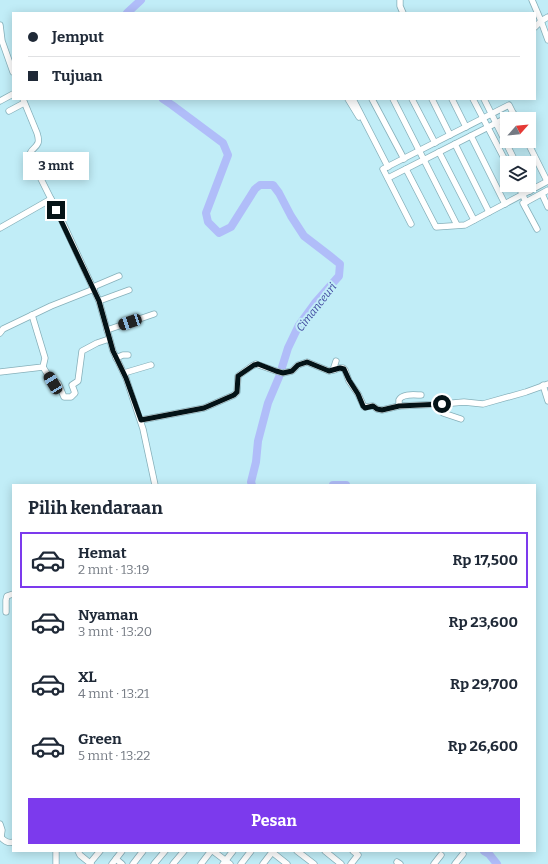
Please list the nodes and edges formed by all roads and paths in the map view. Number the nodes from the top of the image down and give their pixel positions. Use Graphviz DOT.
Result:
graph roads {
  1 [pos="400,0"];
  2 [pos="532,0"];
  3 [pos="403,12"];
  4 [pos="548,17"];
  5 [pos="541,21"];
  6 [pos="0,25"];
  7 [pos="536,26"];
  8 [pos="548,40"];
  9 [pos="1,41"];
  10 [pos="12,69"];
  11 [pos="12,95"];
  12 [pos="349,100"];
  13 [pos="354,100"];
  14 [pos="373,100"];
  15 [pos="394,100"];
  16 [pos="413,100"];
  17 [pos="432,100"];
  18 [pos="452,100"];
  19 [pos="474,100"];
  20 [pos="485,100"];
  21 [pos="0,101"];
  22 [pos="24,101"];
  23 [pos="8,111"];
  24 [pos="512,112"];
  25 [pos="492,114"];
  26 [pos="483,118"];
  27 [pos="500,122"];
  28 [pos="496,123"];
  29 [pos="366,125"];
  30 [pos="466,127"];
  31 [pos="488,128"];
  32 [pos="450,135"];
  33 [pos="471,136"];
  34 [pos="435,143"];
  35 [pos="455,144"];
  36 [pos="530,148"];
  37 [pos="419,151"];
  38 [pos="439,152"];
  39 [pos="503,156"];
  40 [pos="512,156"];
  41 [pos="404,159"];
  42 [pos="424,160"];
  43 [pos="388,167"];
  44 [pos="406,169"];
  45 [pos="388,178"];
  46 [pos="547,181"];
  47 [pos="536,185"];
  48 [pos="548,190"];
  49 [pos="523,194"];
  50 [pos="542,194"];
  51 [pos="51,199"];
  52 [pos="526,202"];
  53 [pos="505,204"];
  54 [pos="548,207"];
  55 [pos="490,212"];
  56 [pos="474,220"];
  57 [pos="411,224"];
  58 [pos="457,225"];
  59 [pos="0,228"];
  60 [pos="537,229"];
  61 [pos="120,276"];
  62 [pos="93,288"];
  63 [pos="129,290"];
  64 [pos="99,301"];
  65 [pos="154,314"];
  66 [pos="32,315"];
  67 [pos="107,330"];
  68 [pos="0,333"];
  69 [pos="109,339"];
  70 [pos="128,355"];
  71 [pos="116,358"];
  72 [pos="336,361"];
  73 [pos="151,365"];
  74 [pos="43,367"];
  75 [pos="334,370"];
  76 [pos="0,372"];
  77 [pos="124,373"];
  78 [pos="546,385"];
  79 [pos="421,395"];
  80 [pos="548,402"];
  81 [pos="442,404"];
  82 [pos="399,406"];
  83 [pos="462,419"];
  84 [pos="141,420"];
  85 [pos="155,484"];
  86 [pos="12,594"];
  87 [pos="6,612"];
  88 [pos="0,824"];
  89 [pos="1,836"];
  90 [pos="12,842"];
  91 [pos="56,852"];
  92 [pos="78,852"];
  93 [pos="99,852"];
  94 [pos="121,852"];
  95 [pos="142,852"];
  96 [pos="164,852"];
  97 [pos="183,852"];
  98 [pos="211,852"];
  99 [pos="213,852"];
  100 [pos="232,852"];
  101 [pos="250,852"];
  102 [pos="272,852"];
  103 [pos="299,852"];
  104 [pos="354,852"];
  105 [pos="333,853"];
  106 [pos="463,854"];
  107 [pos="441,855"];
  108 [pos="116,859"];
  109 [pos="91,863"];
  110 [pos="226,863"];
  111 [pos="56,864"];
  112 [pos="112,864"];
  113 [pos="122,864"];
  114 [pos="133,864"];
  115 [pos="154,864"];
  116 [pos="173,864"];
  117 [pos="201,864"];
  118 [pos="241,864"];
  119 [pos="263,864"];
  120 [pos="287,864"];
  121 [pos="314,864"];
  122 [pos="342,864"];
  123 [pos="351,864"];
  124 [pos="434,864"];
  125 [pos="455,864"];
  1 -- 3 [label="street"];
  2 -- 5 [label="street"];
  4 -- 5 [label="street"];
  5 -- 7 [label="street"];
  5 -- 8 [label="street"];
  6 -- 9 [label="street"];
  9 -- 10 [label="street"];
  11 -- 21 [label="street"];
  12 -- 29 [label="street"];
  13 -- 29 [label="street"];
  14 -- 41 [label="street"];
  15 -- 37 [label="street"];
  16 -- 34 [label="street"];
  17 -- 32 [label="street"];
  18 -- 30 [label="street"];
  19 -- 26 [label="street"];
  20 -- 25 [label="street"];
  22 -- 23 [label="street"];
  22 -- 51 [label="street"];
  24 -- 25 [label="street"];
  25 -- 26 [label="street"];
  25 -- 28 [label="street"];
  26 -- 30 [label="street"];
  26 -- 31 [label="street"];
  27 -- 28 [label="street"];
  28 -- 31 [label="street"];
  28 -- 40 [label="street"];
  29 -- 43 [label="street"];
  30 -- 32 [label="street"];
  31 -- 33 [label="street"];
  31 -- 39 [label="street"];
  32 -- 34 [label="street"];
  33 -- 35 [label="street"];
  33 -- 53 [label="street"];
  34 -- 37 [label="street"];
  35 -- 38 [label="street"];
  35 -- 55 [label="street"];
  36 -- 46 [label="street"];
  37 -- 41 [label="street"];
  37 -- 42 [label="street"];
  38 -- 42 [label="street"];
  38 -- 56 [label="street"];
  41 -- 43 [label="street"];
  42 -- 44 [label="street"];
  42 -- 58 [label="street"];
  43 -- 45 [label="street"];
  44 -- 45 [label="street"];
  44 -- 58 [label="street"];
  45 -- 57 [label="street"];
  46 -- 47 [label="street"];
  48 -- 50 [label="street"];
  49 -- 52 [label="street"];
  49 -- 53 [label="street"];
  50 -- 52 [label="street"];
  50 -- 54 [label="street"];
  51 -- 59 [label="street"];
  51 -- 62 [label="street"];
  52 -- 60 [label="street"];
  53 -- 55 [label="street"];
  55 -- 56 [label="street"];
  56 -- 58 [label="street"];
  61 -- 62 [label="street"];
  62 -- 64 [label="street"];
  62 -- 66 [label="street"];
  63 -- 64 [label="street"];
  64 -- 67 [label="street"];
  65 -- 67 [label="street"];
  66 -- 68 [label="street"];
  66 -- 74 [label="street"];
  67 -- 69 [label="street"];
  69 -- 71 [label="street"];
  69 -- 74 [label="street"];
  70 -- 71 [label="street"];
  71 -- 77 [label="street"];
  72 -- 75 [label="street"];
  73 -- 77 [label="street"];
  74 -- 76 [label="street"];
  75 -- 82 [label="street"];
  75 -- 84 [label="street"];
  77 -- 84 [label="street"];
  78 -- 80 [label="street"];
  78 -- 81 [label="street"];
  79 -- 82 [label="street"];
  81 -- 82 [label="street"];
  81 -- 83 [label="street"];
  84 -- 85 [label="street"];
  86 -- 87 [label="street"];
  88 -- 89 [label="street"];
  89 -- 90 [label="street"];
  91 -- 111 [label="street"];
  92 -- 109 [label="street"];
  93 -- 109 [label="street"];
  94 -- 108 [label="street"];
  95 -- 114 [label="street"];
  96 -- 115 [label="street"];
  97 -- 116 [label="street"];
  98 -- 117 [label="street"];
  99 -- 110 [label="street"];
  100 -- 110 [label="street"];
  101 -- 118 [label="street"];
  102 -- 119 [label="street"];
  102 -- 120 [label="street"];
  103 -- 121 [label="street"];
  104 -- 123 [label="street"];
  105 -- 122 [label="street"];
  106 -- 125 [label="street"];
  107 -- 124 [label="street"];
  108 -- 112 [label="street"];
  108 -- 113 [label="street"];
}
